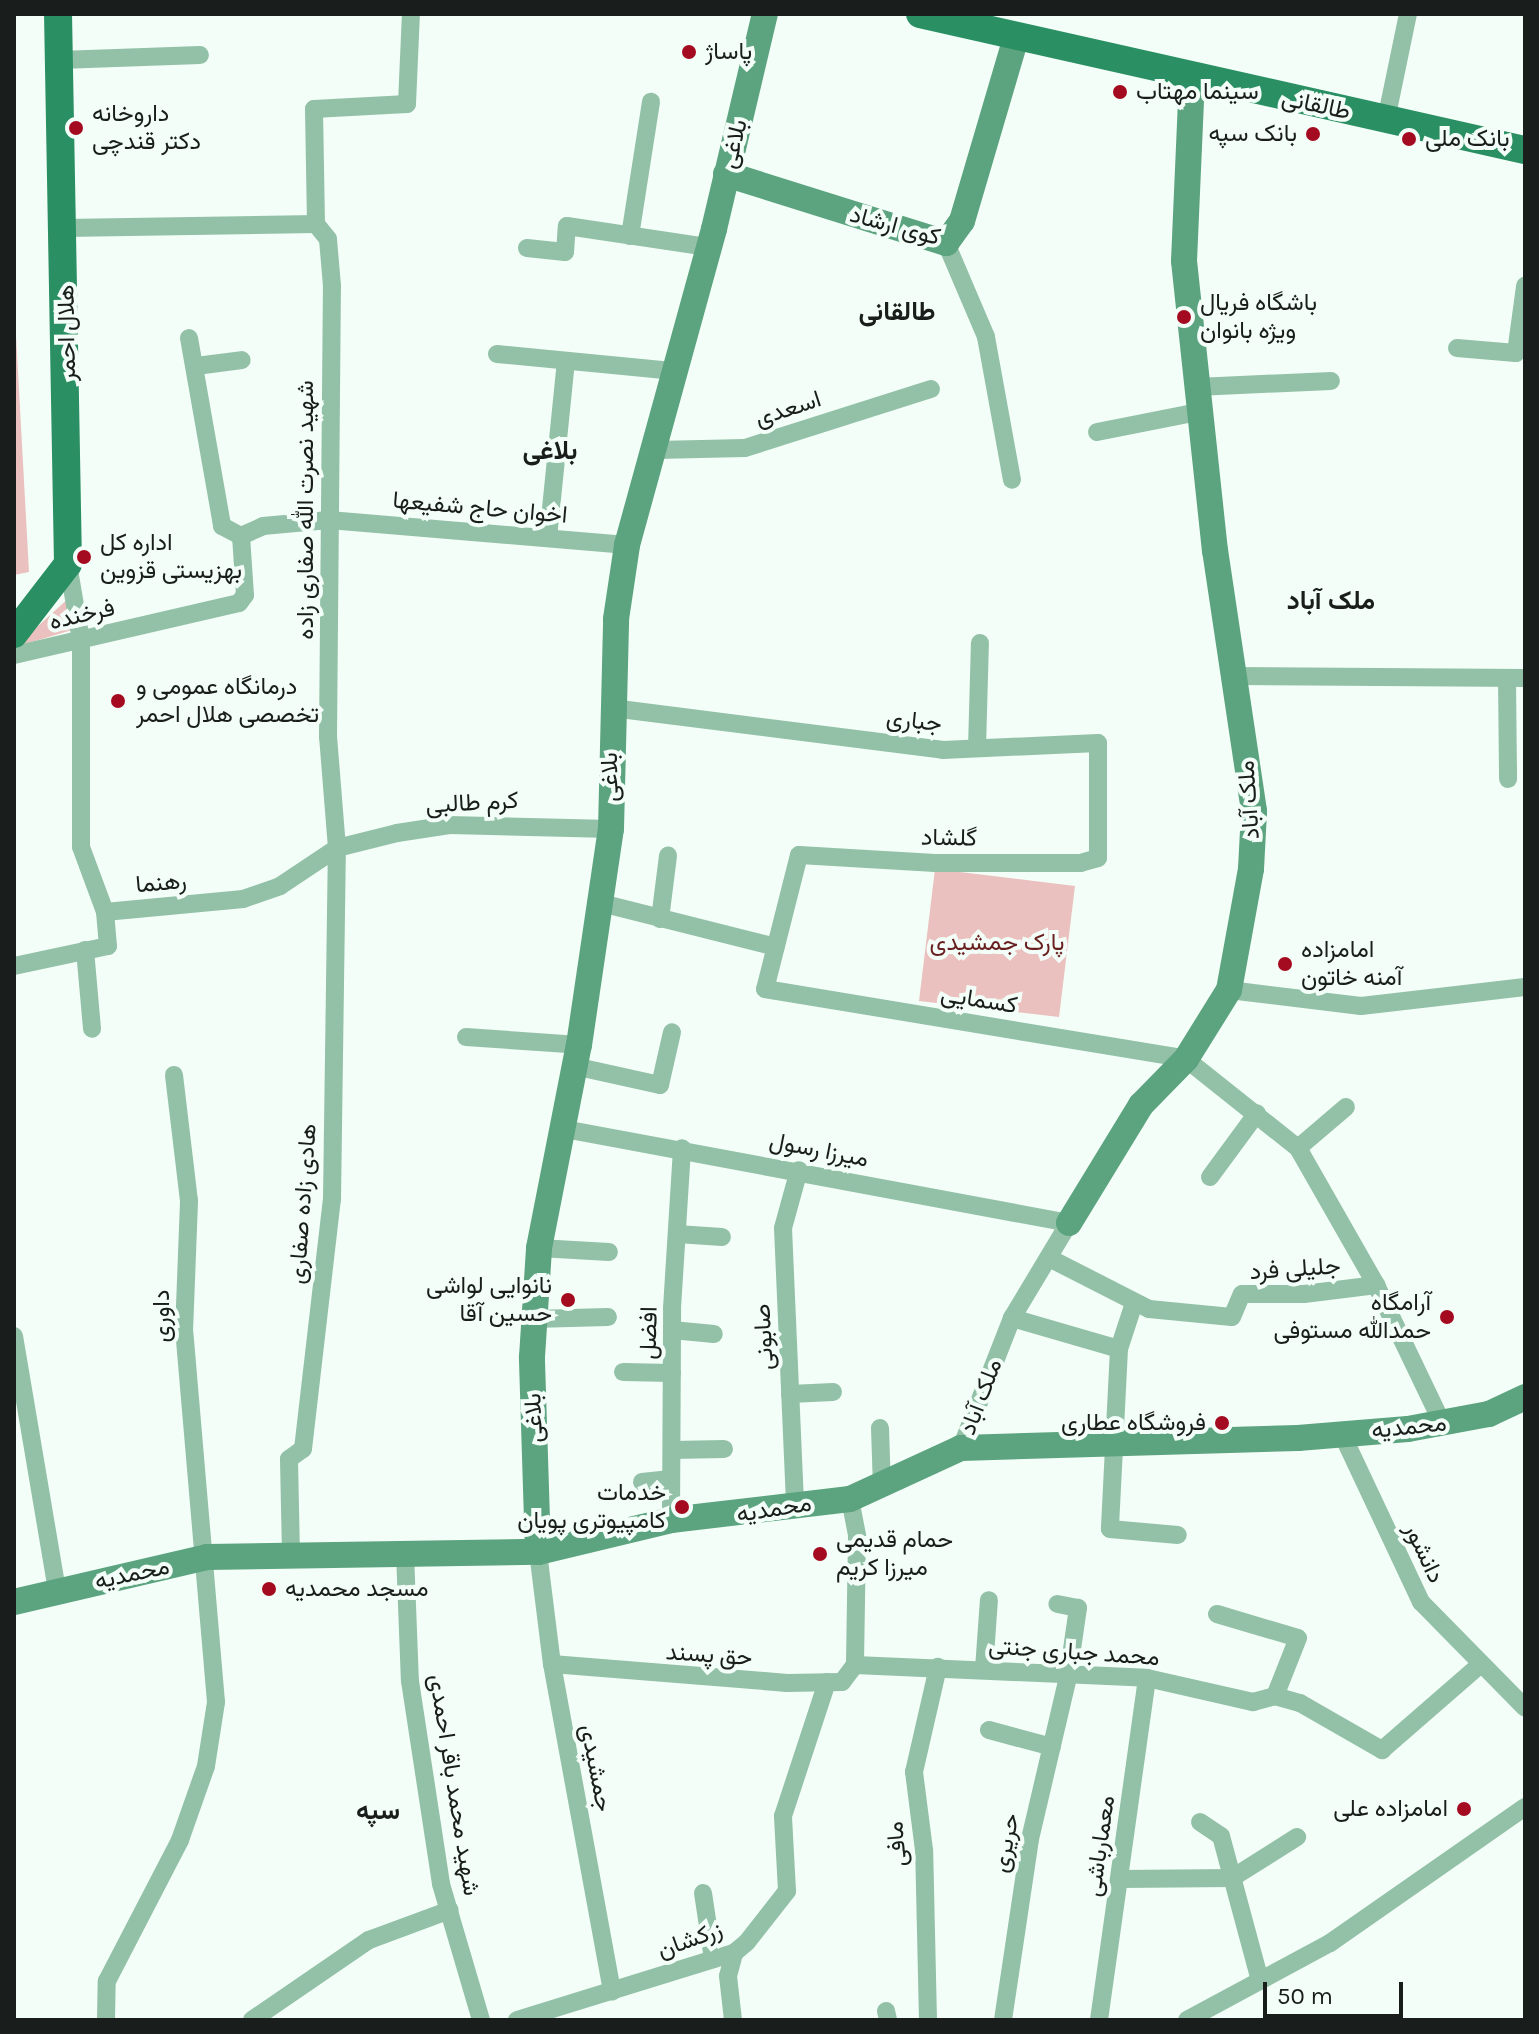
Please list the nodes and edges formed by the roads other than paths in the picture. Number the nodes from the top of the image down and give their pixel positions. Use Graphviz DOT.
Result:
graph roads {
  1 [pos="58,14"];
  2 [pos="411,14"];
  3 [pos="765,14"];
  4 [pos="920,14"];
  5 [pos="1408,14"];
  6 [pos="1016,37"];
  7 [pos="200,55"];
  8 [pos="60,60"];
  9 [pos="1192,77"];
  10 [pos="651,102"];
  11 [pos="1386,120"];
  12 [pos="1525,150"];
  13 [pos="726,174"];
  14 [pos="316,224"];
  15 [pos="65,228"];
  16 [pos="630,236"];
  17 [pos="946,243"];
  18 [pos="708,247"];
  19 [pos="527,248"];
  20 [pos="1525,286"];
  21 [pos="189,338"];
  22 [pos="1457,348"];
  23 [pos="497,354"];
  24 [pos="242,360"];
  25 [pos="566,362"];
  26 [pos="196,366"];
  27 [pos="672,371"];
  28 [pos="1331,381"];
  29 [pos="931,389"];
  30 [pos="1198,400"];
  31 [pos="1097,432"];
  32 [pos="656,450"];
  33 [pos="1012,480"];
  34 [pos="329,520"];
  35 [pos="241,536"];
  36 [pos="548,538"];
  37 [pos="627,545"];
  38 [pos="68,564"];
  39 [pos="14,634"];
  40 [pos="81,640"];
  41 [pos="980,643"];
  42 [pos="14,655"];
  43 [pos="1234,676"];
  44 [pos="1516,678"];
  45 [pos="612,708"];
  46 [pos="977,748"];
  47 [pos="1508,779"];
  48 [pos="611,829"];
  49 [pos="337,848"];
  50 [pos="668,856"];
  51 [pos="1098,858"];
  52 [pos="601,903"];
  53 [pos="105,912"];
  54 [pos="660,919"];
  55 [pos="776,947"];
  56 [pos="85,950"];
  57 [pos="14,966"];
  58 [pos="1525,987"];
  59 [pos="1229,990"];
  60 [pos="92,1029"];
  61 [pos="672,1032"];
  62 [pos="466,1037"];
  63 [pos="577,1055"];
  64 [pos="1186,1059"];
  65 [pos="174,1075"];
  66 [pos="1346,1107"];
  67 [pos="1257,1113"];
  68 [pos="559,1128"];
  69 [pos="682,1148"];
  70 [pos="1298,1148"];
  71 [pos="799,1170"];
  72 [pos="1210,1177"];
  73 [pos="1069,1223"];
  74 [pos="677,1234"];
  75 [pos="722,1237"];
  76 [pos="539,1248"];
  77 [pos="609,1252"];
  78 [pos="1051,1259"];
  79 [pos="1376,1285"];
  80 [pos="1134,1303"];
  81 [pos="608,1317"];
  82 [pos="1012,1318"];
  83 [pos="533,1319"];
  84 [pos="672,1330"];
  85 [pos="714,1334"];
  86 [pos="16,1347"];
  87 [pos="1119,1349"];
  88 [pos="623,1372"];
  89 [pos="672,1373"];
  90 [pos="833,1392"];
  91 [pos="790,1394"];
  92 [pos="1525,1397"];
  93 [pos="1443,1425"];
  94 [pos="880,1428"];
  95 [pos="1342,1434"];
  96 [pos="1113,1443"];
  97 [pos="961,1448"];
  98 [pos="724,1449"];
  99 [pos="672,1450"];
  100 [pos="671,1479"];
  101 [pos="642,1482"];
  102 [pos="882,1487"];
  103 [pos="850,1499"];
  104 [pos="795,1503"];
  105 [pos="671,1520"];
  106 [pos="1178,1535"];
  107 [pos="538,1552"];
  108 [pos="405,1553"];
  109 [pos="291,1555"];
  110 [pos="207,1557"];
  111 [pos="57,1590"];
  112 [pos="989,1600"];
  113 [pos="14,1602"];
  114 [pos="1057,1604"];
  115 [pos="1217,1614"];
  116 [pos="552,1664"];
  117 [pos="1481,1664"];
  118 [pos="855,1665"];
  119 [pos="938,1667"];
  120 [pos="984,1669"];
  121 [pos="1068,1677"];
  122 [pos="1147,1678"];
  123 [pos="827,1682"];
  124 [pos="1275,1696"];
  125 [pos="1525,1708"];
  126 [pos="989,1730"];
  127 [pos="1052,1747"];
  128 [pos="1525,1807"];
  129 [pos="1200,1822"];
  130 [pos="1297,1837"];
  131 [pos="1232,1878"];
  132 [pos="1121,1879"];
  133 [pos="703,1893"];
  134 [pos="450,1910"];
  135 [pos="734,1953"];
  136 [pos="713,1959"];
  137 [pos="1260,1981"];
  138 [pos="612,1992"];
  139 [pos="106,2020"];
  140 [pos="252,2020"];
  141 [pos="481,2020"];
  142 [pos="517,2020"];
  143 [pos="733,2020"];
  144 [pos="928,2020"];
  145 [pos="1003,2020"];
  146 [pos="1099,2020"];
  147 [pos="1187,2020"];
  1 -- 8 [label="main road, هلال احمر"];
  2 -- 14 [label="street"];
  3 -- 13 [label="street, بلاغی"];
  4 -- 6 [label="main road, طالقانی"];
  5 -- 11 [label="street"];
  6 -- 9 [label="main road, طالقانی"];
  6 -- 17 [label="street, کوی ارشاد"];
  7 -- 8 [label="street"];
  8 -- 15 [label="main road, هلال احمر"];
  9 -- 11 [label="main road, طالقانی"];
  9 -- 30 [label="street, ملک آباد"];
  10 -- 16 [label="street"];
  11 -- 12 [label="main road, طالقانی"];
  13 -- 17 [label="street, کوی ارشاد"];
  13 -- 18 [label="street, بلاغی"];
  14 -- 15 [label="street"];
  14 -- 34 [label="street, شهید نصرت الله صفاری زاده"];
  15 -- 38 [label="main road, هلال احمر"];
  16 -- 18 [label="street"];
  16 -- 19 [label="street"];
  17 -- 33 [label="street"];
  18 -- 27 [label="street, بلاغی"];
  20 -- 22 [label="street"];
  21 -- 26 [label="street"];
  23 -- 25 [label="street"];
  24 -- 26 [label="street"];
  25 -- 27 [label="street"];
  25 -- 36 [label="street"];
  26 -- 35 [label="street"];
  27 -- 32 [label="street, بلاغی"];
  28 -- 30 [label="street"];
  29 -- 32 [label="street, اسعدی"];
  30 -- 31 [label="street"];
  30 -- 43 [label="street, ملک آباد"];
  32 -- 37 [label="street, بلاغی"];
  34 -- 35 [label="street"];
  34 -- 36 [label="street, اخوان حاج شفیعها"];
  34 -- 49 [label="street, شهید نصرت الله صفاری زاده"];
  35 -- 40 [label="street, فرخنده"];
  36 -- 37 [label="street, اخوان حاج شفیعها"];
  37 -- 45 [label="street, بلاغی"];
  38 -- 39 [label="main road"];
  38 -- 40 [label="street"];
  40 -- 42 [label="street, فرخنده"];
  40 -- 53 [label="street"];
  41 -- 46 [label="street"];
  43 -- 44 [label="street"];
  43 -- 59 [label="street, ملک آباد"];
  44 -- 47 [label="street"];
  45 -- 46 [label="street, جباری"];
  45 -- 48 [label="street, بلاغی"];
  46 -- 51 [label="street, جباری"];
  48 -- 49 [label="street, کرم طالبی"];
  48 -- 52 [label="street, بلاغی"];
  49 -- 53 [label="street, رهنما"];
  49 -- 109 [label="street, هادی زاده صفاری"];
  50 -- 54 [label="street"];
  51 -- 55 [label="street, گلشاد"];
  52 -- 54 [label="street"];
  52 -- 63 [label="street, بلاغی"];
  53 -- 56 [label="street, رهنما"];
  54 -- 55 [label="street"];
  55 -- 64 [label="street, کسمایی"];
  56 -- 57 [label="street"];
  56 -- 60 [label="street"];
  58 -- 59 [label="street"];
  59 -- 64 [label="street, ملک آباد"];
  61 -- 63 [label="street"];
  62 -- 63 [label="street"];
  63 -- 68 [label="street, بلاغی"];
  64 -- 67 [label="street"];
  64 -- 73 [label="street, ملک آباد"];
  65 -- 110 [label="street, داوری"];
  66 -- 70 [label="street"];
  67 -- 70 [label="street"];
  67 -- 72 [label="street"];
  68 -- 69 [label="street, میرزا رسول"];
  68 -- 76 [label="street, بلاغی"];
  69 -- 71 [label="street, میرزا رسول"];
  69 -- 74 [label="street, افضل"];
  70 -- 79 [label="street"];
  71 -- 73 [label="street, میرزا رسول"];
  71 -- 91 [label="street, صابونی"];
  73 -- 78 [label="street, ملک آباد"];
  74 -- 75 [label="street"];
  74 -- 84 [label="street, افضل"];
  76 -- 77 [label="street"];
  76 -- 83 [label="street, بلاغی"];
  78 -- 80 [label="street, جلیلی فرد"];
  78 -- 82 [label="street, ملک آباد"];
  79 -- 80 [label="street, جلیلی فرد"];
  79 -- 93 [label="street"];
  80 -- 87 [label="street"];
  81 -- 83 [label="street"];
  82 -- 87 [label="street"];
  82 -- 97 [label="street, ملک آباد"];
  83 -- 107 [label="street, بلاغی"];
  84 -- 85 [label="street"];
  84 -- 89 [label="street, افضل"];
  86 -- 111 [label="street"];
  87 -- 96 [label="street"];
  88 -- 89 [label="street"];
  89 -- 99 [label="street, افضل"];
  90 -- 91 [label="street"];
  91 -- 104 [label="street, صابونی"];
  92 -- 93 [label="street, محمدیه"];
  93 -- 95 [label="street, محمدیه"];
  94 -- 102 [label="street"];
  95 -- 96 [label="street, محمدیه"];
  95 -- 117 [label="street, دانشور"];
  96 -- 97 [label="street, محمدیه"];
  96 -- 106 [label="street"];
  97 -- 102 [label="street, محمدیه"];
  98 -- 99 [label="street"];
  99 -- 100 [label="street, افضل"];
  100 -- 101 [label="street"];
  100 -- 105 [label="street, افضل"];
  102 -- 103 [label="street, محمدیه"];
  103 -- 104 [label="street, محمدیه"];
  103 -- 118 [label="street"];
  104 -- 105 [label="street, محمدیه"];
  105 -- 107 [label="street, محمدیه"];
  107 -- 108 [label="street, محمدیه"];
  107 -- 116 [label="street, جمشیدی"];
  108 -- 109 [label="street, محمدیه"];
  108 -- 134 [label="street, شهید محمد باقر احمدی"];
  109 -- 110 [label="street, محمدیه"];
  110 -- 111 [label="street, محمدیه"];
  110 -- 139 [label="street, داوری"];
  111 -- 113 [label="street, محمدیه"];
  112 -- 120 [label="street"];
  114 -- 121 [label="street, حریری"];
  115 -- 124 [label="street"];
  116 -- 123 [label="street, حق پسند"];
  116 -- 138 [label="street, جمشیدی"];
  117 -- 124 [label="street, محمد جباری جنتی"];
  117 -- 125 [label="street, دانشور"];
  118 -- 119 [label="street, محمد جباری جنتی"];
  118 -- 123 [label="street"];
  119 -- 120 [label="street, محمد جباری جنتی"];
  119 -- 144 [label="street, مافی"];
  120 -- 121 [label="street, محمد جباری جنتی"];
  121 -- 122 [label="street, محمد جباری جنتی"];
  121 -- 127 [label="street, حریری"];
  122 -- 124 [label="street, محمد جباری جنتی"];
  122 -- 132 [label="street, معمارباشی"];
  123 -- 135 [label="street, زرکشان"];
  126 -- 127 [label="street"];
  127 -- 145 [label="street, حریری"];
  128 -- 137 [label="street"];
  129 -- 131 [label="street"];
  130 -- 131 [label="street"];
  131 -- 132 [label="street"];
  131 -- 137 [label="street"];
  132 -- 146 [label="street, معمارباشی"];
  133 -- 136 [label="street"];
  134 -- 140 [label="street"];
  134 -- 141 [label="street, شهید محمد باقر احمدی"];
  135 -- 136 [label="street, زرکشان"];
  135 -- 143 [label="street"];
  136 -- 138 [label="street, زرکشان"];
  137 -- 147 [label="street"];
  138 -- 142 [label="street, زرکشان"];
}
